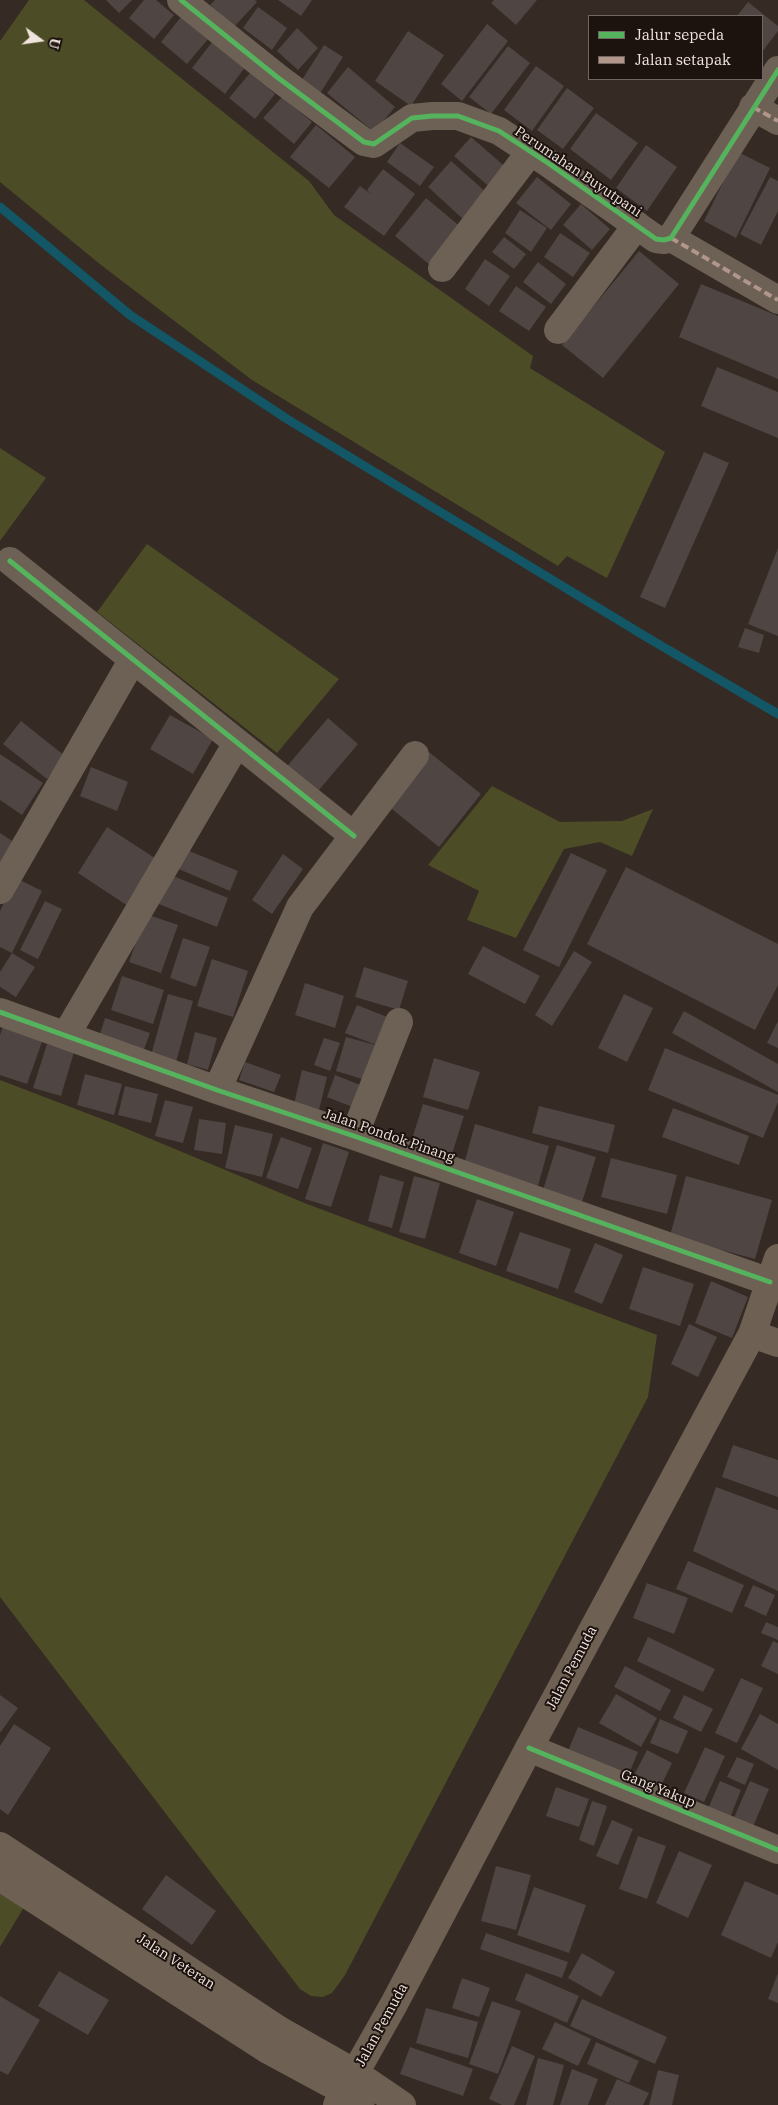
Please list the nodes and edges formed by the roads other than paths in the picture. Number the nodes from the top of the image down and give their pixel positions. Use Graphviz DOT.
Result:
graph roads {
  1 [pos="181,0"];
  2 [pos="778,70"];
  3 [pos="753,107"];
  4 [pos="778,120"];
  5 [pos="531,151"];
  6 [pos="637,225"];
  7 [pos="671,238"];
  8 [pos="442,268"];
  9 [pos="778,300"];
  10 [pos="558,330"];
  11 [pos="10,561"];
  12 [pos="133,659"];
  13 [pos="237,743"];
  14 [pos="415,754"];
  15 [pos="354,836"];
  16 [pos="0,890"];
  17 [pos="0,1012"];
  18 [pos="399,1022"];
  19 [pos="66,1035"];
  20 [pos="217,1090"];
  21 [pos="354,1136"];
  22 [pos="774,1270"];
  23 [pos="752,1334"];
  24 [pos="778,1343"];
  25 [pos="529,1748"];
  26 [pos="0,1846"];
  27 [pos="778,1850"];
  28 [pos="0,1876"];
  29 [pos="345,2090"];
  30 [pos="382,2105"];
  31 [pos="402,2105"];
  1 -- 5 [label="street, Perumahan Buyutpani"];
  2 -- 3 [label="street"];
  3 -- 4 [label="street"];
  3 -- 7 [label="street"];
  5 -- 6 [label="street, Perumahan Buyutpani"];
  5 -- 8 [label="street"];
  6 -- 7 [label="street, Perumahan Buyutpani"];
  6 -- 10 [label="street"];
  7 -- 9 [label="street, Perumahan Buyutpani"];
  11 -- 12 [label="street"];
  12 -- 13 [label="street"];
  12 -- 16 [label="street"];
  13 -- 15 [label="street"];
  13 -- 19 [label="street"];
  14 -- 15 [label="street"];
  15 -- 20 [label="street"];
  17 -- 19 [label="street, Jalan Pondok Pinang"];
  18 -- 21 [label="street"];
  19 -- 20 [label="street, Jalan Pondok Pinang"];
  20 -- 21 [label="street, Jalan Pondok Pinang"];
  21 -- 22 [label="street, Jalan Pondok Pinang"];
  22 -- 23 [label="main road, Jalan Pemuda"];
  23 -- 24 [label="main road"];
  23 -- 25 [label="main road, Jalan Pemuda"];
  25 -- 27 [label="street, Gang Yakup"];
  25 -- 29 [label="main road, Jalan Pemuda"];
  26 -- 29 [label="main road, Jalan Veteran"];
  28 -- 29 [label="main road, Jalan Veteran"];
  29 -- 30 [label="main road"];
  29 -- 31 [label="main road"];
}
